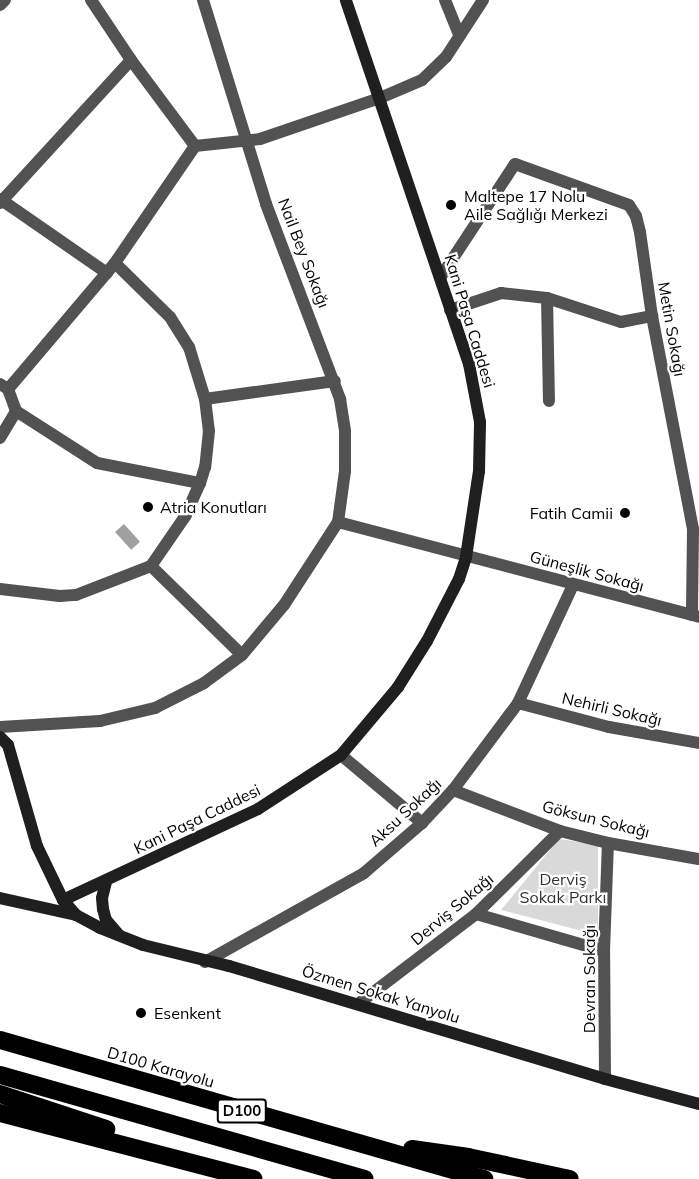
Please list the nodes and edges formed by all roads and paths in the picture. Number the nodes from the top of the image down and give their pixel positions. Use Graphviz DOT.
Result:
graph roads {
  1 [pos="5,0"];
  2 [pos="92,0"];
  3 [pos="203,0"];
  4 [pos="346,0"];
  5 [pos="445,0"];
  6 [pos="483,0"];
  7 [pos="0,5"];
  8 [pos="459,34"];
  9 [pos="131,60"];
  10 [pos="380,98"];
  11 [pos="245,141"];
  12 [pos="195,146"];
  13 [pos="1,201"];
  14 [pos="116,262"];
  15 [pos="107,273"];
  16 [pos="440,278"];
  17 [pos="547,298"];
  18 [pos="450,310"];
  19 [pos="652,316"];
  20 [pos="335,381"];
  21 [pos="4,386"];
  22 [pos="205,399"];
  23 [pos="549,401"];
  24 [pos="16,411"];
  25 [pos="0,438"];
  26 [pos="200,483"];
  27 [pos="338,522"];
  28 [pos="466,557"];
  29 [pos="151,566"];
  30 [pos="573,585"];
  31 [pos="0,590"];
  32 [pos="696,616"];
  33 [pos="242,655"];
  34 [pos="518,703"];
  35 [pos="0,727"];
  36 [pos="0,737"];
  37 [pos="699,743"];
  38 [pos="341,755"];
  39 [pos="453,790"];
  40 [pos="422,823"];
  41 [pos="560,831"];
  42 [pos="608,843"];
  43 [pos="699,859"];
  44 [pos="106,882"];
  45 [pos="0,898"];
  46 [pos="63,900"];
  47 [pos="476,914"];
  48 [pos="76,915"];
  49 [pos="122,937"];
  50 [pos="604,951"];
  51 [pos="205,962"];
  52 [pos="358,1004"];
  53 [pos="0,1040"];
  54 [pos="0,1076"];
  55 [pos="605,1079"];
  56 [pos="0,1094"];
  57 [pos="699,1104"];
  58 [pos="0,1113"];
  59 [pos="33,1121"];
  60 [pos="0,1128"];
  61 [pos="339,1138"];
  62 [pos="231,1172"];
  63 [pos="254,1179"];
  64 [pos="364,1179"];
  65 [pos="484,1179"];
  66 [pos="570,1179"];
  1 -- 7 [label="street"];
  2 -- 9 [label="street"];
  3 -- 11 [label="street, Nail Bey Sokağı"];
  4 -- 10 [label="street, Kani Paşa Caddesi"];
  5 -- 8 [label="street"];
  6 -- 8 [label="street"];
  8 -- 10 [label="street"];
  9 -- 12 [label="street"];
  9 -- 13 [label="street"];
  10 -- 11 [label="street"];
  10 -- 16 [label="street, Kani Paşa Caddesi"];
  11 -- 12 [label="street"];
  11 -- 20 [label="street, Nail Bey Sokağı"];
  12 -- 14 [label="street"];
  13 -- 15 [label="street"];
  14 -- 15 [label="street"];
  14 -- 22 [label="street"];
  15 -- 21 [label="street"];
  16 -- 18 [label="street, Kani Paşa Caddesi"];
  16 -- 19 [label="street, Metin Sokağı"];
  17 -- 18 [label="street"];
  17 -- 19 [label="street"];
  17 -- 23 [label="street"];
  18 -- 28 [label="street, Kani Paşa Caddesi"];
  19 -- 32 [label="street, Metin Sokağı"];
  20 -- 22 [label="street"];
  20 -- 27 [label="street, Nail Bey Sokağı"];
  21 -- 24 [label="street"];
  22 -- 26 [label="street"];
  24 -- 25 [label="street"];
  24 -- 26 [label="street"];
  26 -- 29 [label="street"];
  27 -- 28 [label="street"];
  27 -- 33 [label="street, Nail Bey Sokağı"];
  28 -- 30 [label="street, Güneşlik Sokağı"];
  28 -- 38 [label="street, Kani Paşa Caddesi"];
  29 -- 31 [label="street"];
  29 -- 33 [label="street"];
  30 -- 32 [label="street, Güneşlik Sokağı"];
  30 -- 34 [label="street, Aksu Sokağı"];
  33 -- 35 [label="street, Nail Bey Sokağı"];
  34 -- 37 [label="street, Nehirli Sokağı"];
  34 -- 39 [label="street, Aksu Sokağı"];
  36 -- 46 [label="street, Özmen Sokak Yanyolu"];
  38 -- 40 [label="street"];
  38 -- 44 [label="street, Kani Paşa Caddesi"];
  39 -- 40 [label="street, Aksu Sokağı"];
  39 -- 41 [label="street, Göksun Sokağı"];
  40 -- 51 [label="street, Aksu Sokağı"];
  41 -- 42 [label="street, Göksun Sokağı"];
  41 -- 47 [label="street, Derviş Sokağı"];
  42 -- 43 [label="street, Göksun Sokağı"];
  42 -- 50 [label="street, Devran Sokağı"];
  44 -- 46 [label="street, Kani Paşa Caddesi"];
  44 -- 49 [label="street"];
  45 -- 48 [label="street"];
  46 -- 48 [label="street, Özmen Sokak Yanyolu"];
  47 -- 50 [label="street"];
  47 -- 52 [label="street, Derviş Sokağı"];
  48 -- 49 [label="street, Özmen Sokak Yanyolu"];
  49 -- 51 [label="street, Özmen Sokak Yanyolu"];
  50 -- 55 [label="street, Devran Sokağı"];
  51 -- 52 [label="street, Özmen Sokak Yanyolu"];
  52 -- 55 [label="street, Özmen Sokak Yanyolu"];
  53 -- 61 [label="highway, D100 Karayolu / D100"];
  54 -- 64 [label="highway, D100"];
  55 -- 57 [label="street, Özmen Sokak Yanyolu"];
  56 -- 62 [label="highway"];
  58 -- 59 [label="highway"];
  59 -- 60 [label="highway"];
  59 -- 62 [label="highway"];
  61 -- 65 [label="highway, D100 Karayolu / D100"];
  61 -- 66 [label="highway"];
  62 -- 63 [label="highway"];
}
